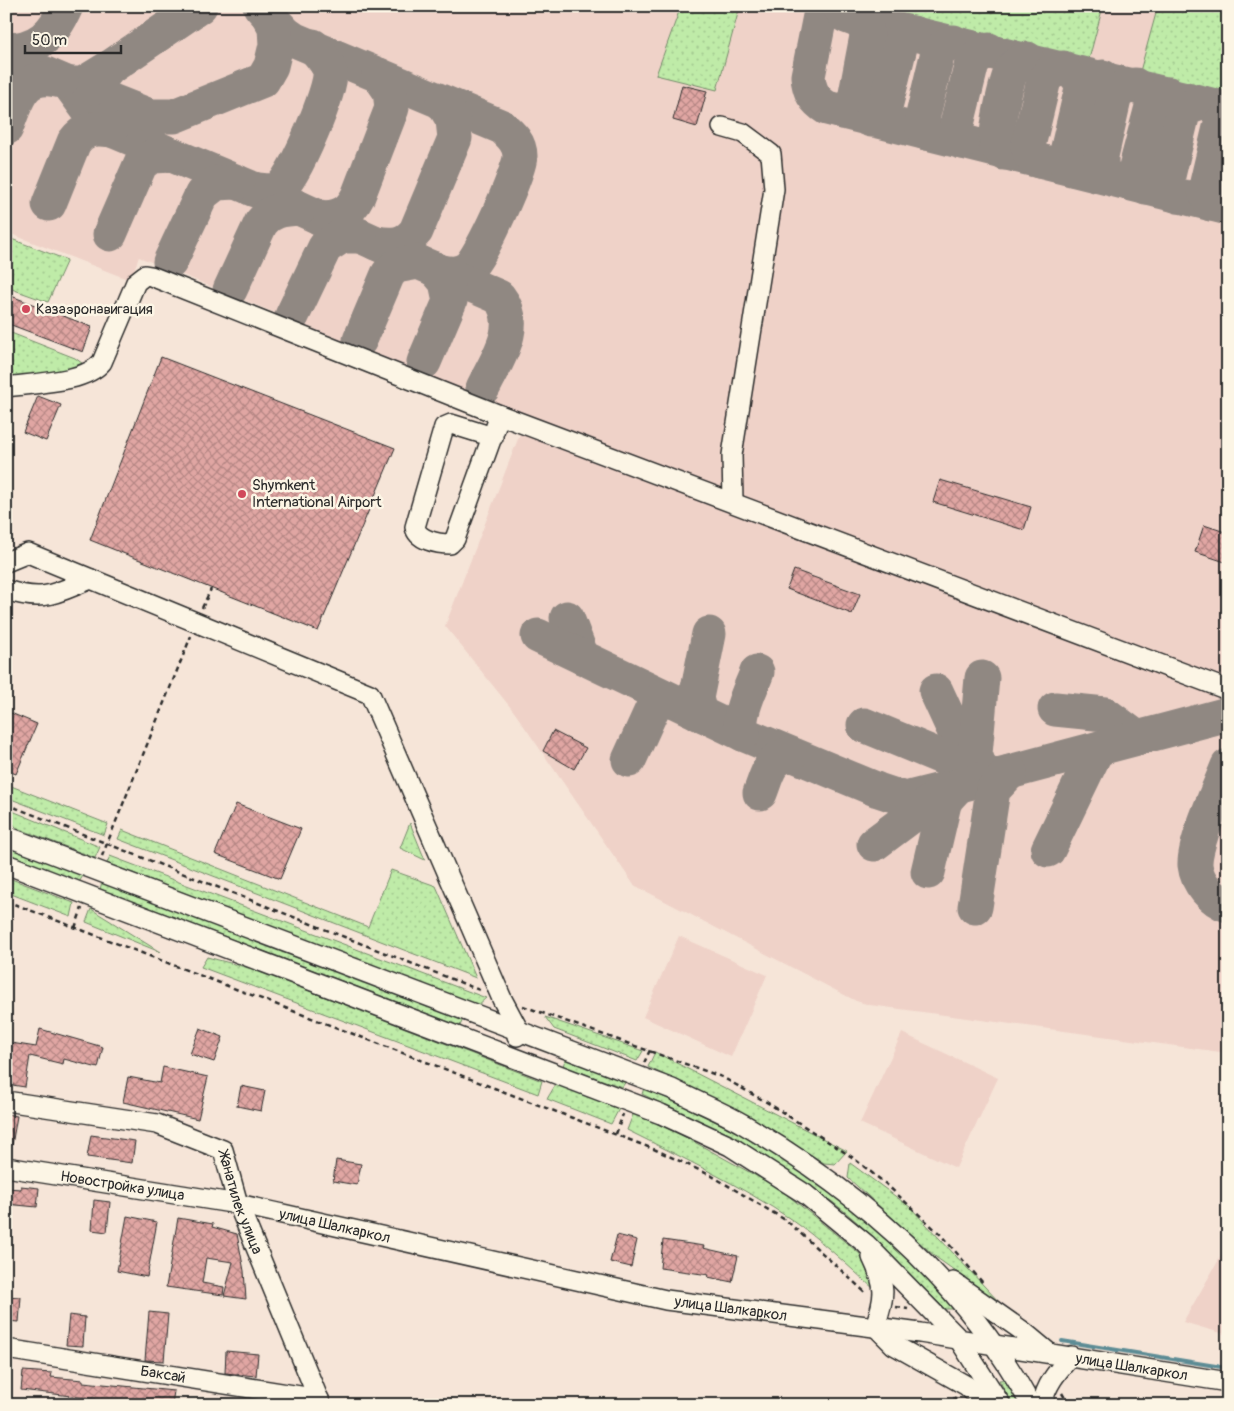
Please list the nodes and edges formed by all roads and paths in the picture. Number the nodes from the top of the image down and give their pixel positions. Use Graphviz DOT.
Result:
graph roads {
  1 [pos="722,127"];
  2 [pos="6,387"];
  3 [pos="500,415"];
  4 [pos="493,437"];
  5 [pos="733,502"];
  6 [pos="6,562"];
  7 [pos="91,579"];
  8 [pos="211,589"];
  9 [pos="6,590"];
  10 [pos="196,623"];
  11 [pos="1228,690"];
  12 [pos="6,836"];
  13 [pos="107,843"];
  14 [pos="6,864"];
  15 [pos="6,902"];
  16 [pos="519,1031"];
  17 [pos="511,1056"];
  18 [pos="6,1101"];
  19 [pos="6,1167"];
  20 [pos="238,1204"];
  21 [pos="866,1244"];
  22 [pos="918,1258"];
  23 [pos="883,1305"];
  24 [pos="906,1308"];
  25 [pos="914,1309"];
  26 [pos="908,1314"];
  27 [pos="875,1326"];
  28 [pos="958,1338"];
  29 [pos="994,1344"];
  30 [pos="6,1349"];
  31 [pos="1048,1352"];
  32 [pos="1071,1356"];
  33 [pos="1228,1382"];
  34 [pos="320,1402"];
  35 [pos="987,1405"];
  36 [pos="1001,1405"];
  37 [pos="1031,1405"];
  38 [pos="1042,1405"];
  1 -- 5 [label="street"];
  2 -- 3 [label="street"];
  3 -- 4 [label="street"];
  3 -- 5 [label="street"];
  4 -- 4 [label="street"];
  5 -- 11 [label="street"];
  6 -- 7 [label="street"];
  7 -- 9 [label="street"];
  7 -- 10 [label="street"];
  8 -- 10 [label="path"];
  10 -- 13 [label="path"];
  10 -- 16 [label="street"];
  12 -- 16 [label="street"];
  14 -- 17 [label="street"];
  15 -- 23 [label="path"];
  16 -- 17 [label="street"];
  16 -- 22 [label="street"];
  17 -- 21 [label="street"];
  18 -- 20 [label="street, Жанатилек улица"];
  19 -- 20 [label="street, Новостройка улица"];
  20 -- 27 [label="street, улица Шалкаркол"];
  20 -- 34 [label="street, Жанатилек улица"];
  21 -- 23 [label="street"];
  21 -- 28 [label="street"];
  22 -- 29 [label="street"];
  22 -- 31 [label="street"];
  23 -- 24 [label="path"];
  23 -- 27 [label="street"];
  24 -- 25 [label="path"];
  24 -- 26 [label="path"];
  27 -- 28 [label="street, улица Шалкаркол"];
  27 -- 35 [label="street"];
  28 -- 29 [label="street, улица Шалкаркол"];
  28 -- 36 [label="street"];
  29 -- 31 [label="street, улица Шалкаркол"];
  29 -- 37 [label="street"];
  30 -- 34 [label="street, Баксай"];
  31 -- 32 [label="street, улица Шалкаркол"];
  32 -- 33 [label="street, улица Шалкаркол"];
  32 -- 38 [label="street"];
}
